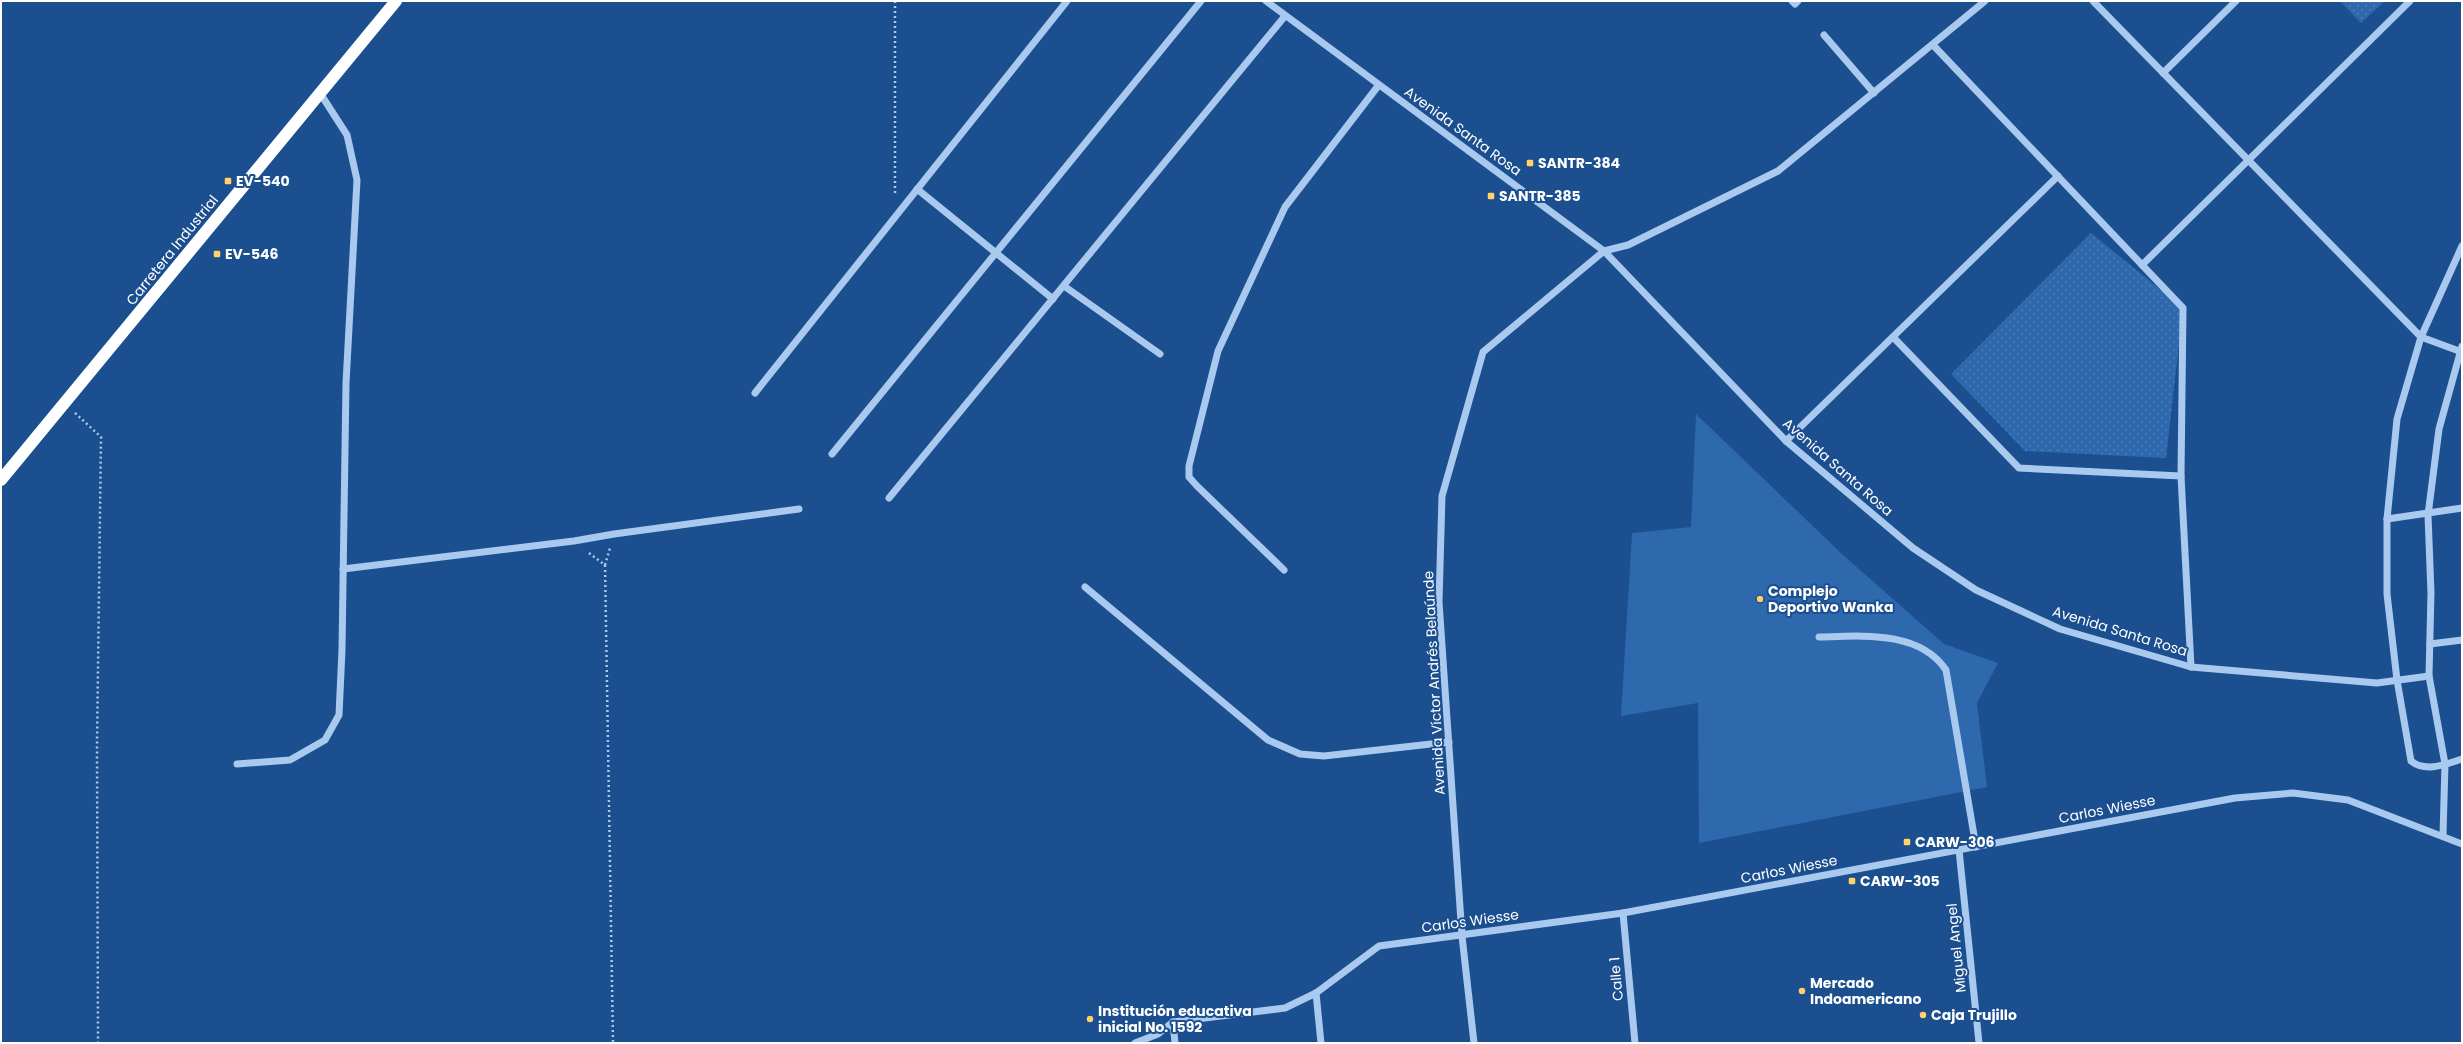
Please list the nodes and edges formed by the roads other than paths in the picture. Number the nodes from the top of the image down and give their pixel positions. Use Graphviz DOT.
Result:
graph roads {
  1 [pos="396,1"];
  2 [pos="1067,1"];
  3 [pos="1201,1"];
  4 [pos="1266,1"];
  5 [pos="1792,1"];
  6 [pos="1798,1"];
  7 [pos="1985,1"];
  8 [pos="2093,1"];
  9 [pos="2236,1"];
  10 [pos="2410,1"];
  11 [pos="1286,16"];
  12 [pos="1824,35"];
  13 [pos="1933,45"];
  14 [pos="2163,73"];
  15 [pos="1378,86"];
  16 [pos="320,93"];
  17 [pos="1874,93"];
  18 [pos="2248,160"];
  19 [pos="2058,176"];
  20 [pos="917,189"];
  21 [pos="2462,246"];
  22 [pos="1604,251"];
  23 [pos="996,252"];
  24 [pos="2142,265"];
  25 [pos="1064,286"];
  26 [pos="1053,299"];
  27 [pos="2421,337"];
  28 [pos="1894,338"];
  29 [pos="2461,349"];
  30 [pos="1160,354"];
  31 [pos="755,393"];
  32 [pos="1786,441"];
  33 [pos="832,454"];
  34 [pos="2181,476"];
  35 [pos="1,480"];
  36 [pos="889,498"];
  37 [pos="2462,508"];
  38 [pos="799,509"];
  39 [pos="2428,515"];
  40 [pos="2387,519"];
  41 [pos="343,569"];
  42 [pos="1284,570"];
  43 [pos="1085,587"];
  44 [pos="1819,637"];
  45 [pos="2462,640"];
  46 [pos="2430,644"];
  47 [pos="2191,667"];
  48 [pos="2429,676"];
  49 [pos="2397,680"];
  50 [pos="1449,742"];
  51 [pos="2462,759"];
  52 [pos="237,764"];
  53 [pos="2445,764"];
  54 [pos="2443,835"];
  55 [pos="2462,844"];
  56 [pos="1976,847"];
  57 [pos="1959,850"];
  58 [pos="1623,913"];
  59 [pos="1462,936"];
  60 [pos="1316,993"];
  61 [pos="1173,1022"];
  62 [pos="1135,1043"];
  63 [pos="1175,1043"];
  64 [pos="1321,1043"];
  65 [pos="1474,1043"];
  66 [pos="1635,1043"];
  67 [pos="1979,1043"];
  1 -- 16 [label="highway, Carretera Industrial"];
  2 -- 20 [label="street"];
  3 -- 23 [label="street"];
  4 -- 11 [label="street, Avenida Santa Rosa"];
  5 -- 6 [label="street"];
  7 -- 13 [label="street"];
  8 -- 14 [label="street"];
  9 -- 14 [label="street"];
  10 -- 18 [label="street"];
  11 -- 15 [label="street, Avenida Santa Rosa"];
  11 -- 25 [label="street"];
  12 -- 17 [label="street"];
  13 -- 17 [label="street"];
  13 -- 19 [label="street"];
  14 -- 18 [label="street"];
  15 -- 22 [label="street, Avenida Santa Rosa"];
  15 -- 42 [label="street"];
  16 -- 35 [label="highway, Carretera Industrial"];
  16 -- 41 [label="street"];
  17 -- 22 [label="street"];
  18 -- 24 [label="street"];
  18 -- 27 [label="street"];
  19 -- 24 [label="street"];
  19 -- 28 [label="street"];
  20 -- 23 [label="street"];
  20 -- 31 [label="street"];
  21 -- 27 [label="street"];
  22 -- 32 [label="street, Avenida Santa Rosa"];
  22 -- 50 [label="street, Avenida Víctor Andrés Belaúnde"];
  23 -- 26 [label="street"];
  23 -- 33 [label="street"];
  24 -- 34 [label="street"];
  25 -- 26 [label="street"];
  25 -- 30 [label="street"];
  26 -- 36 [label="street"];
  27 -- 29 [label="street"];
  27 -- 40 [label="street"];
  28 -- 32 [label="street"];
  28 -- 34 [label="street"];
  29 -- 39 [label="street"];
  32 -- 47 [label="street, Avenida Santa Rosa"];
  34 -- 47 [label="street"];
  37 -- 39 [label="street"];
  38 -- 41 [label="street"];
  39 -- 40 [label="street"];
  39 -- 46 [label="street"];
  40 -- 49 [label="street"];
  41 -- 52 [label="street"];
  43 -- 50 [label="street"];
  44 -- 56 [label="street"];
  45 -- 46 [label="street"];
  46 -- 48 [label="street"];
  47 -- 49 [label="street, Avenida Santa Rosa"];
  48 -- 49 [label="street, Avenida Santa Rosa"];
  48 -- 53 [label="street"];
  49 -- 53 [label="street"];
  50 -- 59 [label="street, Avenida Víctor Andrés Belaúnde"];
  51 -- 53 [label="street"];
  53 -- 54 [label="street"];
  54 -- 55 [label="street, Carlos Wiesse"];
  54 -- 56 [label="street, Carlos Wiesse"];
  56 -- 57 [label="street, Carlos Wiesse"];
  57 -- 58 [label="street, Carlos Wiesse"];
  57 -- 67 [label="street, Miguel Angel"];
  58 -- 59 [label="street, Carlos Wiesse"];
  58 -- 66 [label="street, Calle 1"];
  59 -- 60 [label="street, Carlos Wiesse"];
  59 -- 65 [label="street, Avenida Víctor Andrés Belaúnde"];
  60 -- 61 [label="street, Carlos Wiesse"];
  60 -- 64 [label="street"];
  61 -- 62 [label="street"];
  61 -- 63 [label="street"];
}
